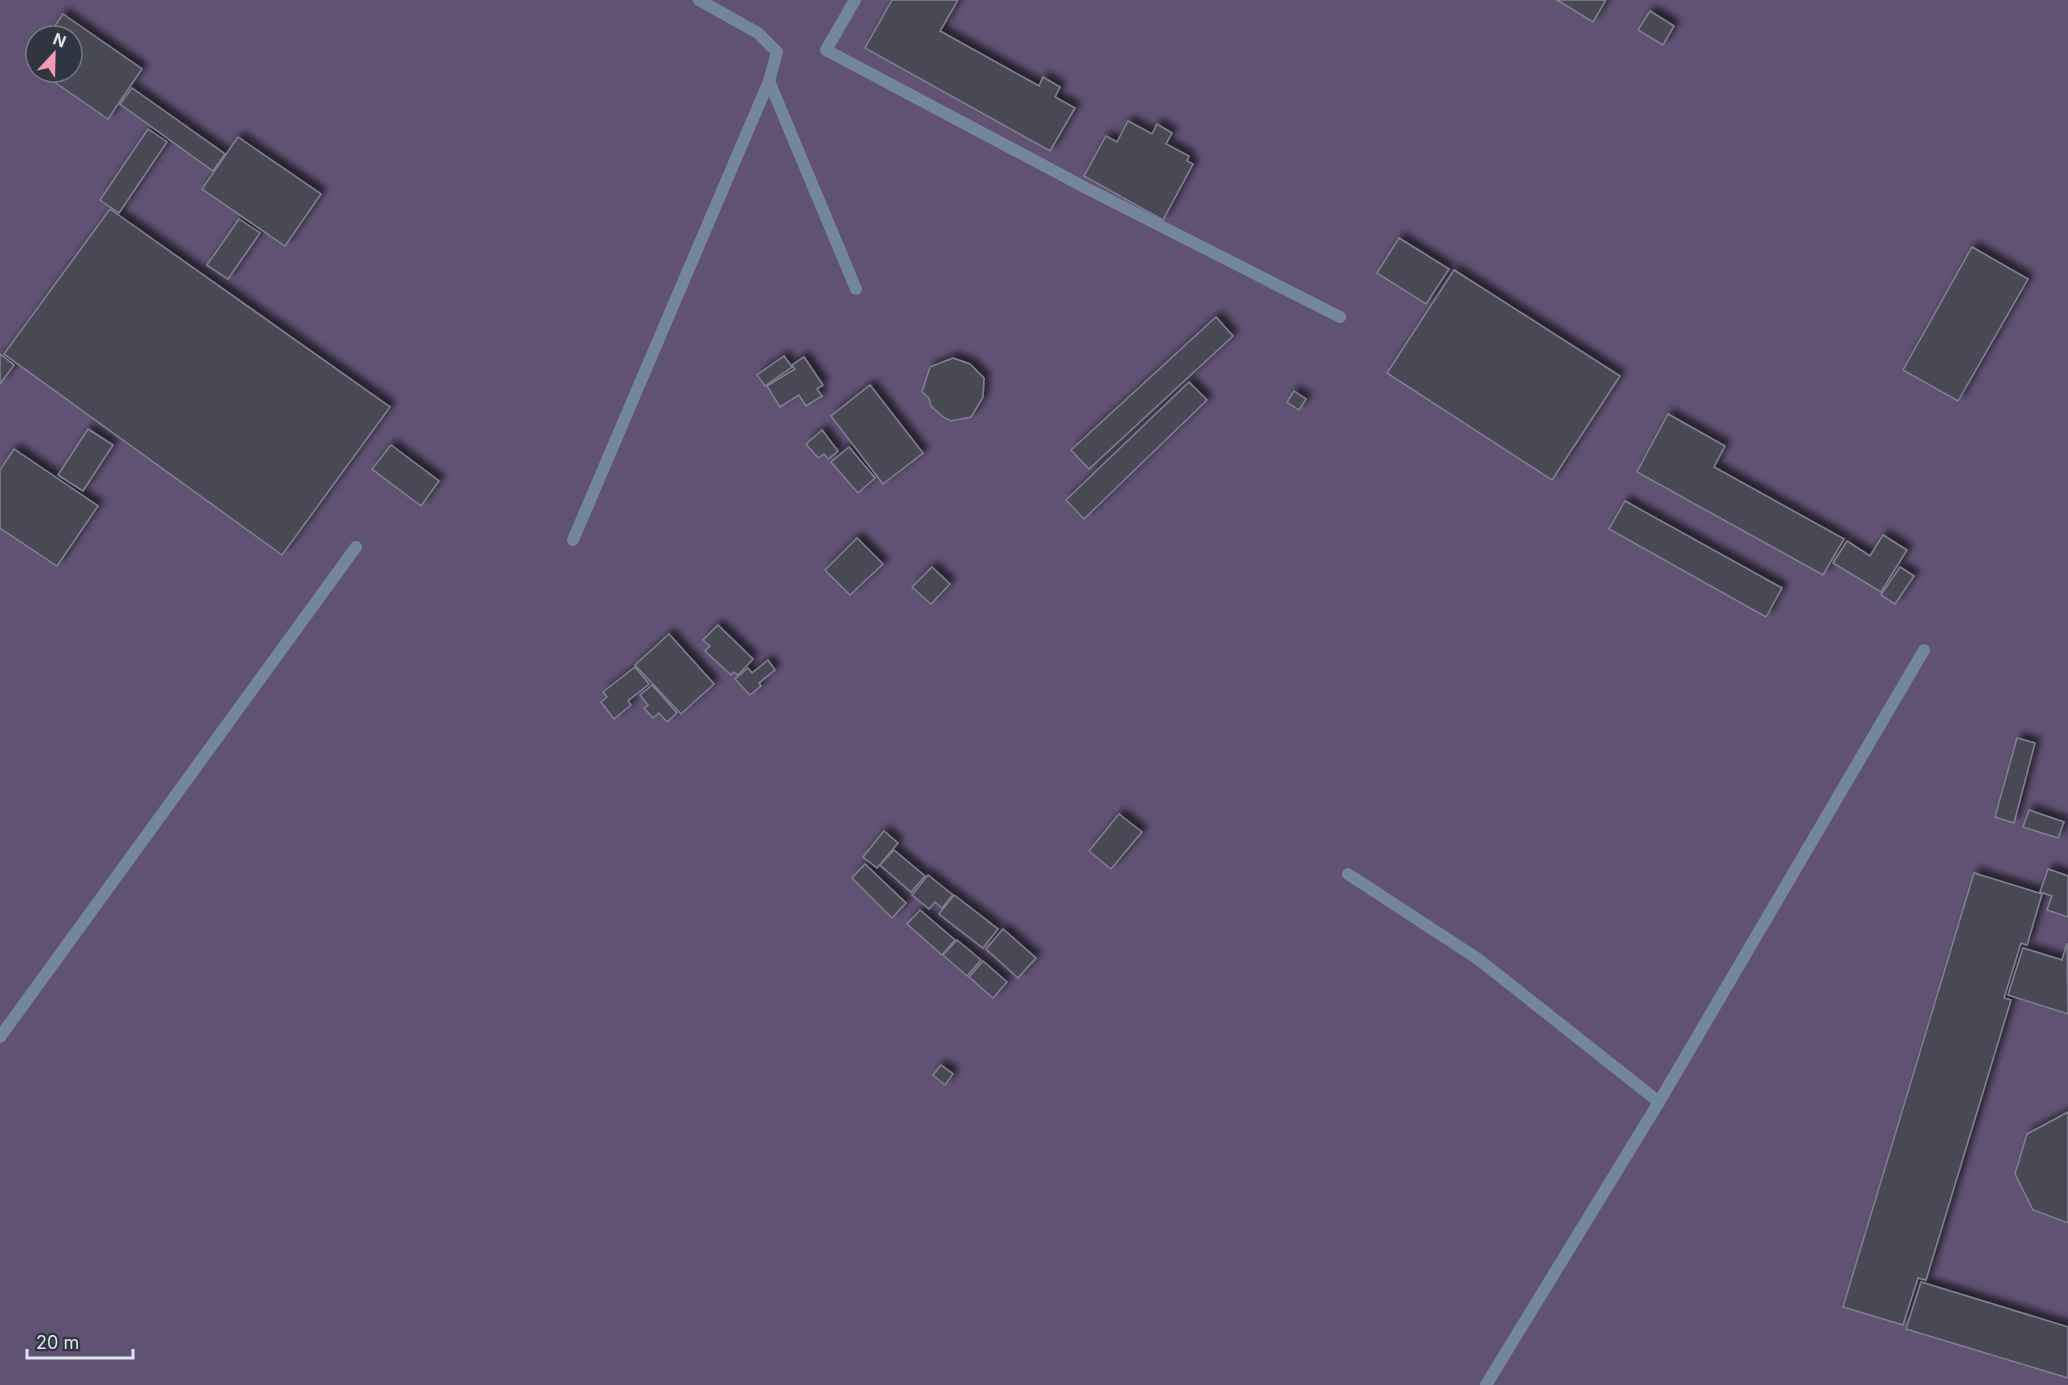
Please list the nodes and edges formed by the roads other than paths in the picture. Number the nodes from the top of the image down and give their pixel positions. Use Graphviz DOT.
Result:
graph roads {
  1 [pos="699,0"];
  2 [pos="855,0"];
  3 [pos="768,81"];
  4 [pos="856,289"];
  5 [pos="1340,317"];
  6 [pos="573,540"];
  7 [pos="356,547"];
  8 [pos="1924,650"];
  9 [pos="1348,874"];
  10 [pos="0,1037"];
  11 [pos="1659,1102"];
  12 [pos="1486,1385"];
  1 -- 3 [label="street"];
  2 -- 5 [label="street"];
  3 -- 4 [label="street"];
  3 -- 6 [label="street"];
  7 -- 10 [label="street"];
  8 -- 11 [label="street"];
  9 -- 11 [label="street"];
  11 -- 12 [label="street"];
}
